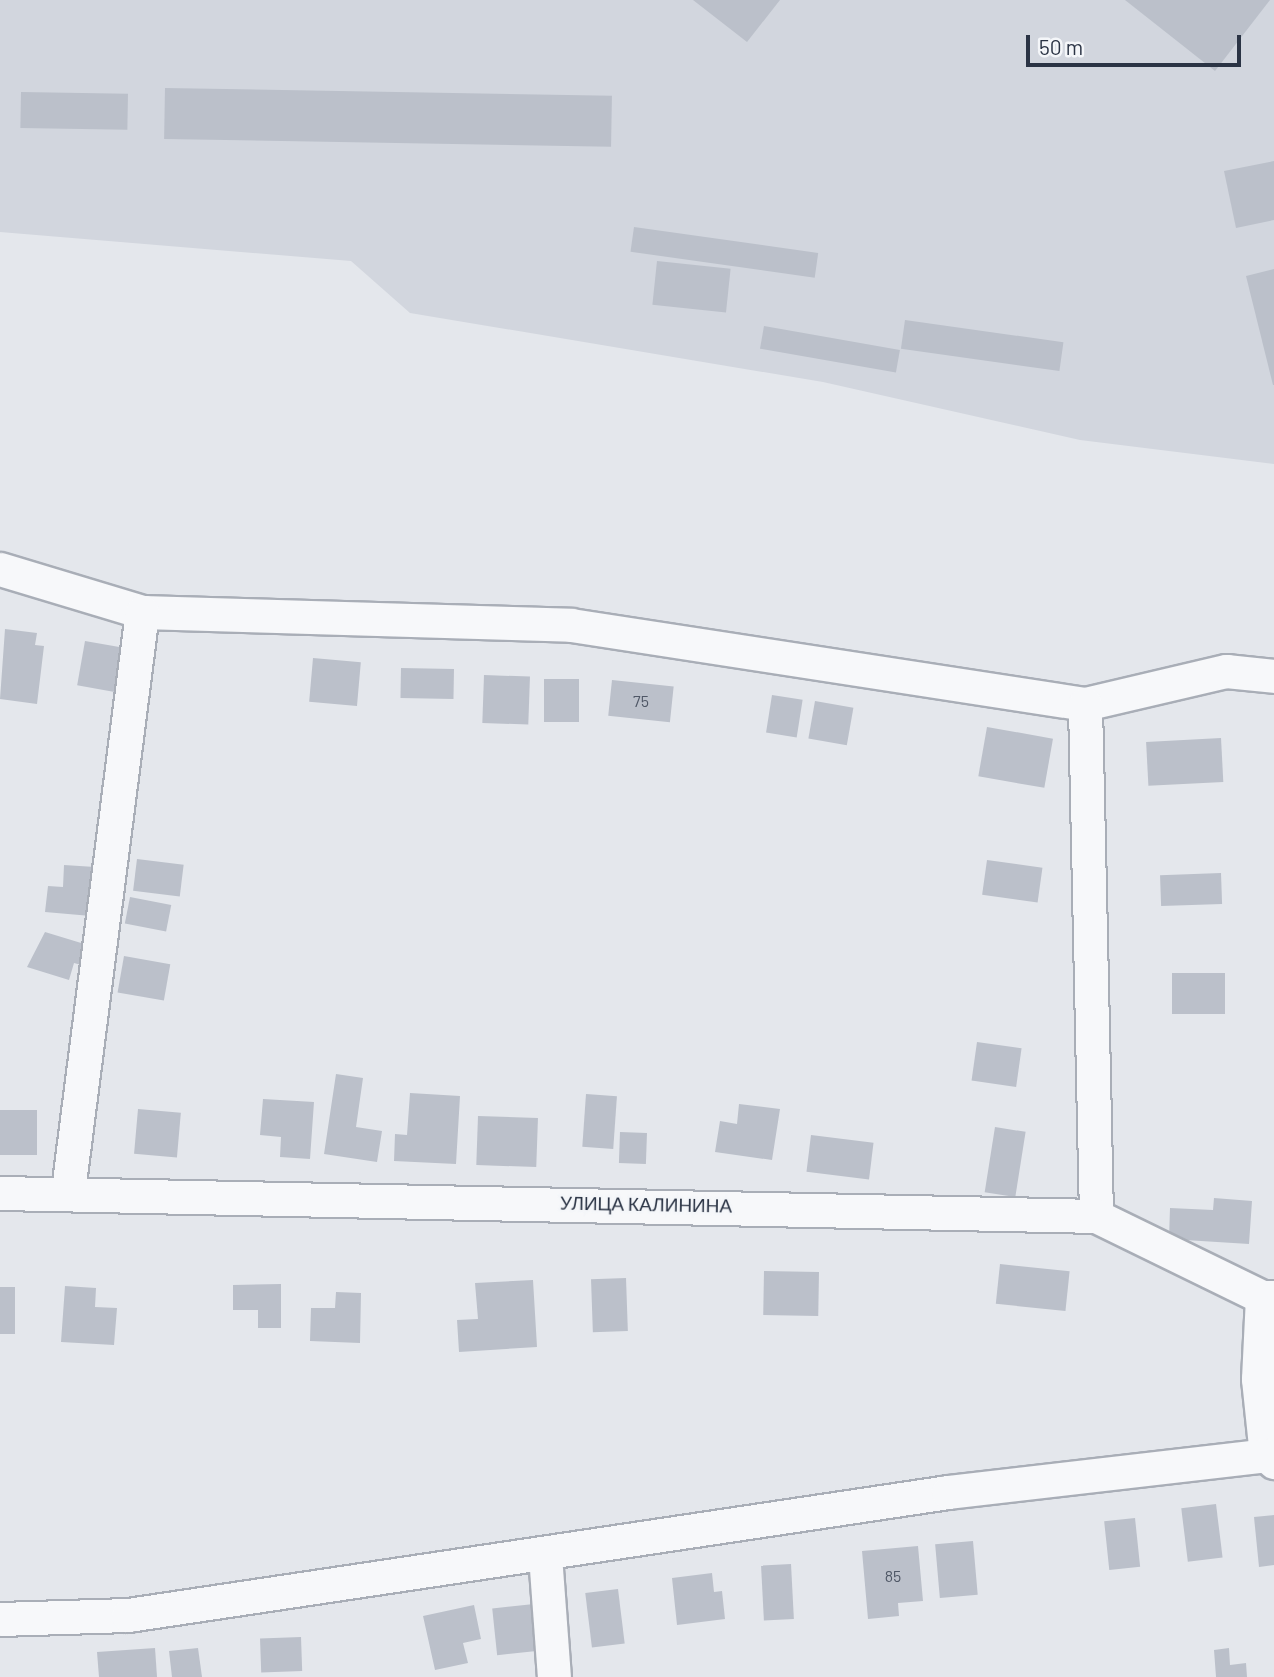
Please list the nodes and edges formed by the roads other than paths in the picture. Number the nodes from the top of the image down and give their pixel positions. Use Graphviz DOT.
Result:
graph roads {
  1 [pos="0,569"];
  2 [pos="142,612"];
  3 [pos="1274,676"];
  4 [pos="1085,704"];
  5 [pos="68,1190"];
  6 [pos="0,1193"];
  7 [pos="1096,1216"];
  8 [pos="1268,1297"];
  9 [pos="1270,1458"];
  10 [pos="545,1555"];
  11 [pos="0,1619"];
  12 [pos="554,1677"];
  1 -- 2 [label="street"];
  2 -- 4 [label="street"];
  2 -- 5 [label="street"];
  3 -- 4 [label="street"];
  4 -- 7 [label="street"];
  5 -- 6 [label="street, УЛИЦА КАЛИНИНА"];
  5 -- 7 [label="street, УЛИЦА КАЛИНИНА"];
  7 -- 8 [label="street, УЛИЦА КАЛИНИНА"];
  8 -- 9 [label="street"];
  9 -- 10 [label="street"];
  10 -- 11 [label="street"];
  10 -- 12 [label="street"];
}
